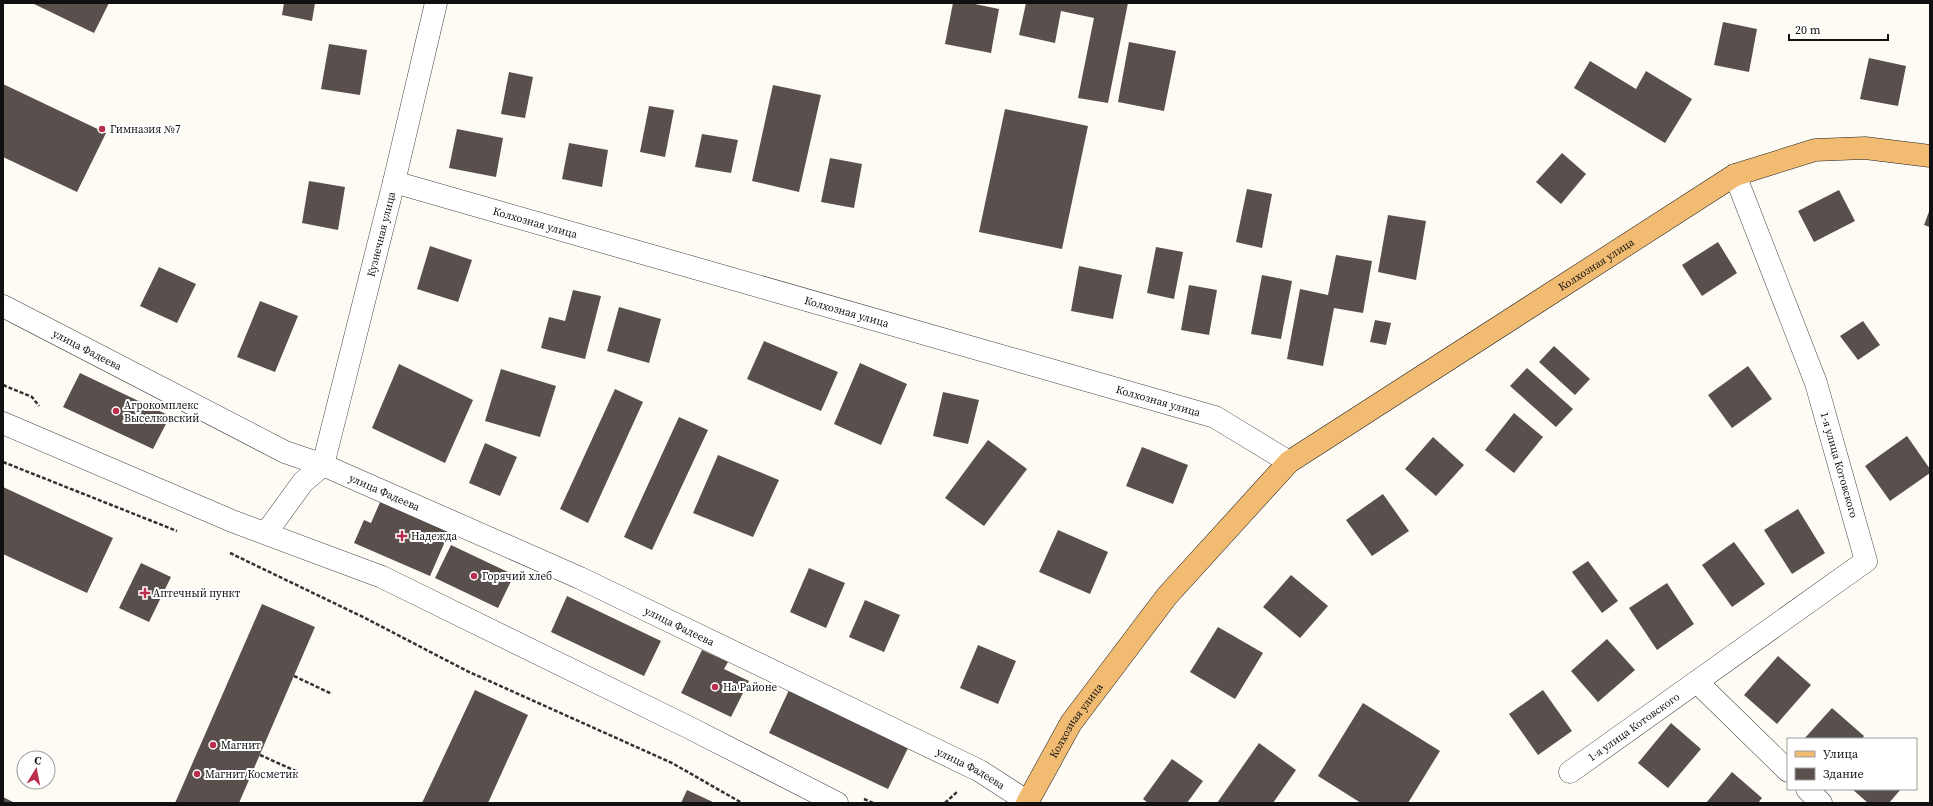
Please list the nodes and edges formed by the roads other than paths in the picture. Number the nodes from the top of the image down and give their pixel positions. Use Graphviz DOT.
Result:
graph roads {
  1 [pos="436,3"];
  2 [pos="1930,156"];
  3 [pos="1735,175"];
  4 [pos="394,182"];
  5 [pos="3,306"];
  6 [pos="3,423"];
  7 [pos="1289,462"];
  8 [pos="323,465"];
  9 [pos="266,533"];
  10 [pos="1697,682"];
  11 [pos="1787,769"];
  12 [pos="1570,772"];
  13 [pos="1808,790"];
  14 [pos="1028,802"];
  15 [pos="837,803"];
  16 [pos="1821,803"];
  1 -- 4 [label="street, Кузнечная улица"];
  2 -- 3 [label="main road, Колхозная улица"];
  3 -- 7 [label="main road, Колхозная улица"];
  3 -- 10 [label="street, 1-я улица Котовского"];
  4 -- 7 [label="street, Колхозная улица"];
  4 -- 8 [label="street, Кузнечная улица"];
  5 -- 8 [label="street, улица Фадеева"];
  6 -- 9 [label="street"];
  7 -- 14 [label="main road, Колхозная улица"];
  8 -- 9 [label="street"];
  8 -- 14 [label="street, улица Фадеева"];
  9 -- 15 [label="street"];
  10 -- 11 [label="street"];
  10 -- 12 [label="street, 1-я улица Котовского"];
  13 -- 16 [label="street"];
}
